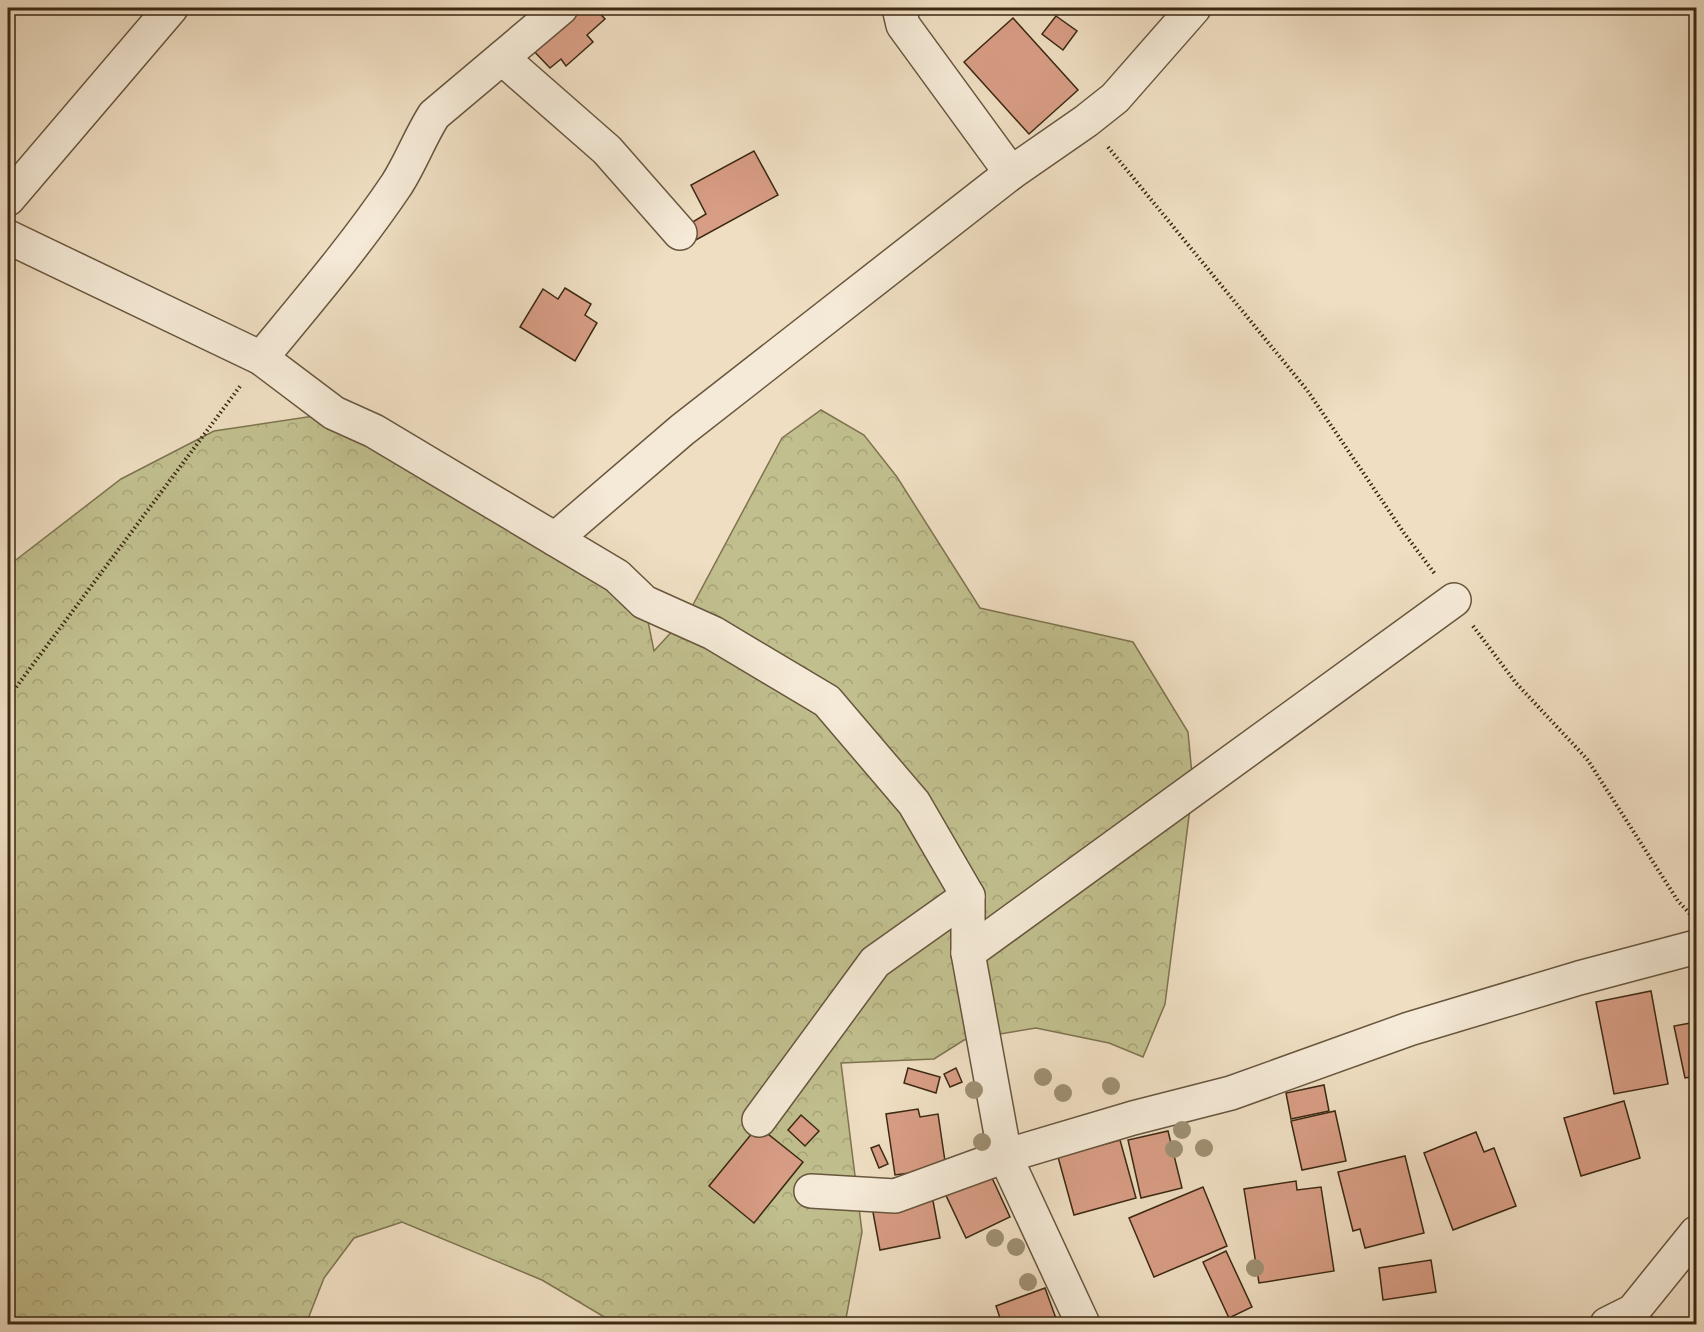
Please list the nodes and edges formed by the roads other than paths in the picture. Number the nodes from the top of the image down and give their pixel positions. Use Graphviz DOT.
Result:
graph roads {
  1 [pos="171,8"];
  2 [pos="561,8"];
  3 [pos="899,8"];
  4 [pos="1194,8"];
  5 [pos="502,58"];
  6 [pos="1011,173"];
  7 [pos="8,199"];
  8 [pos="680,233"];
  9 [pos="8,237"];
  10 [pos="261,358"];
  11 [pos="555,539"];
  12 [pos="1454,600"];
  13 [pos="968,896"];
  14 [pos="1696,947"];
  15 [pos="968,953"];
  16 [pos="759,1120"];
  17 [pos="1005,1156"];
  18 [pos="811,1191"];
  19 [pos="1696,1233"];
  20 [pos="1083,1324"];
  21 [pos="1607,1324"];
  1 -- 7 [label="street"];
  2 -- 5 [label="street"];
  3 -- 6 [label="street"];
  4 -- 6 [label="street"];
  5 -- 8 [label="street"];
  5 -- 10 [label="street"];
  6 -- 11 [label="street"];
  9 -- 10 [label="street"];
  10 -- 11 [label="street"];
  11 -- 13 [label="street"];
  12 -- 15 [label="street"];
  13 -- 15 [label="street"];
  13 -- 16 [label="street"];
  14 -- 17 [label="street"];
  15 -- 17 [label="street"];
  17 -- 18 [label="street"];
  17 -- 20 [label="street"];
  19 -- 21 [label="street"];
}
